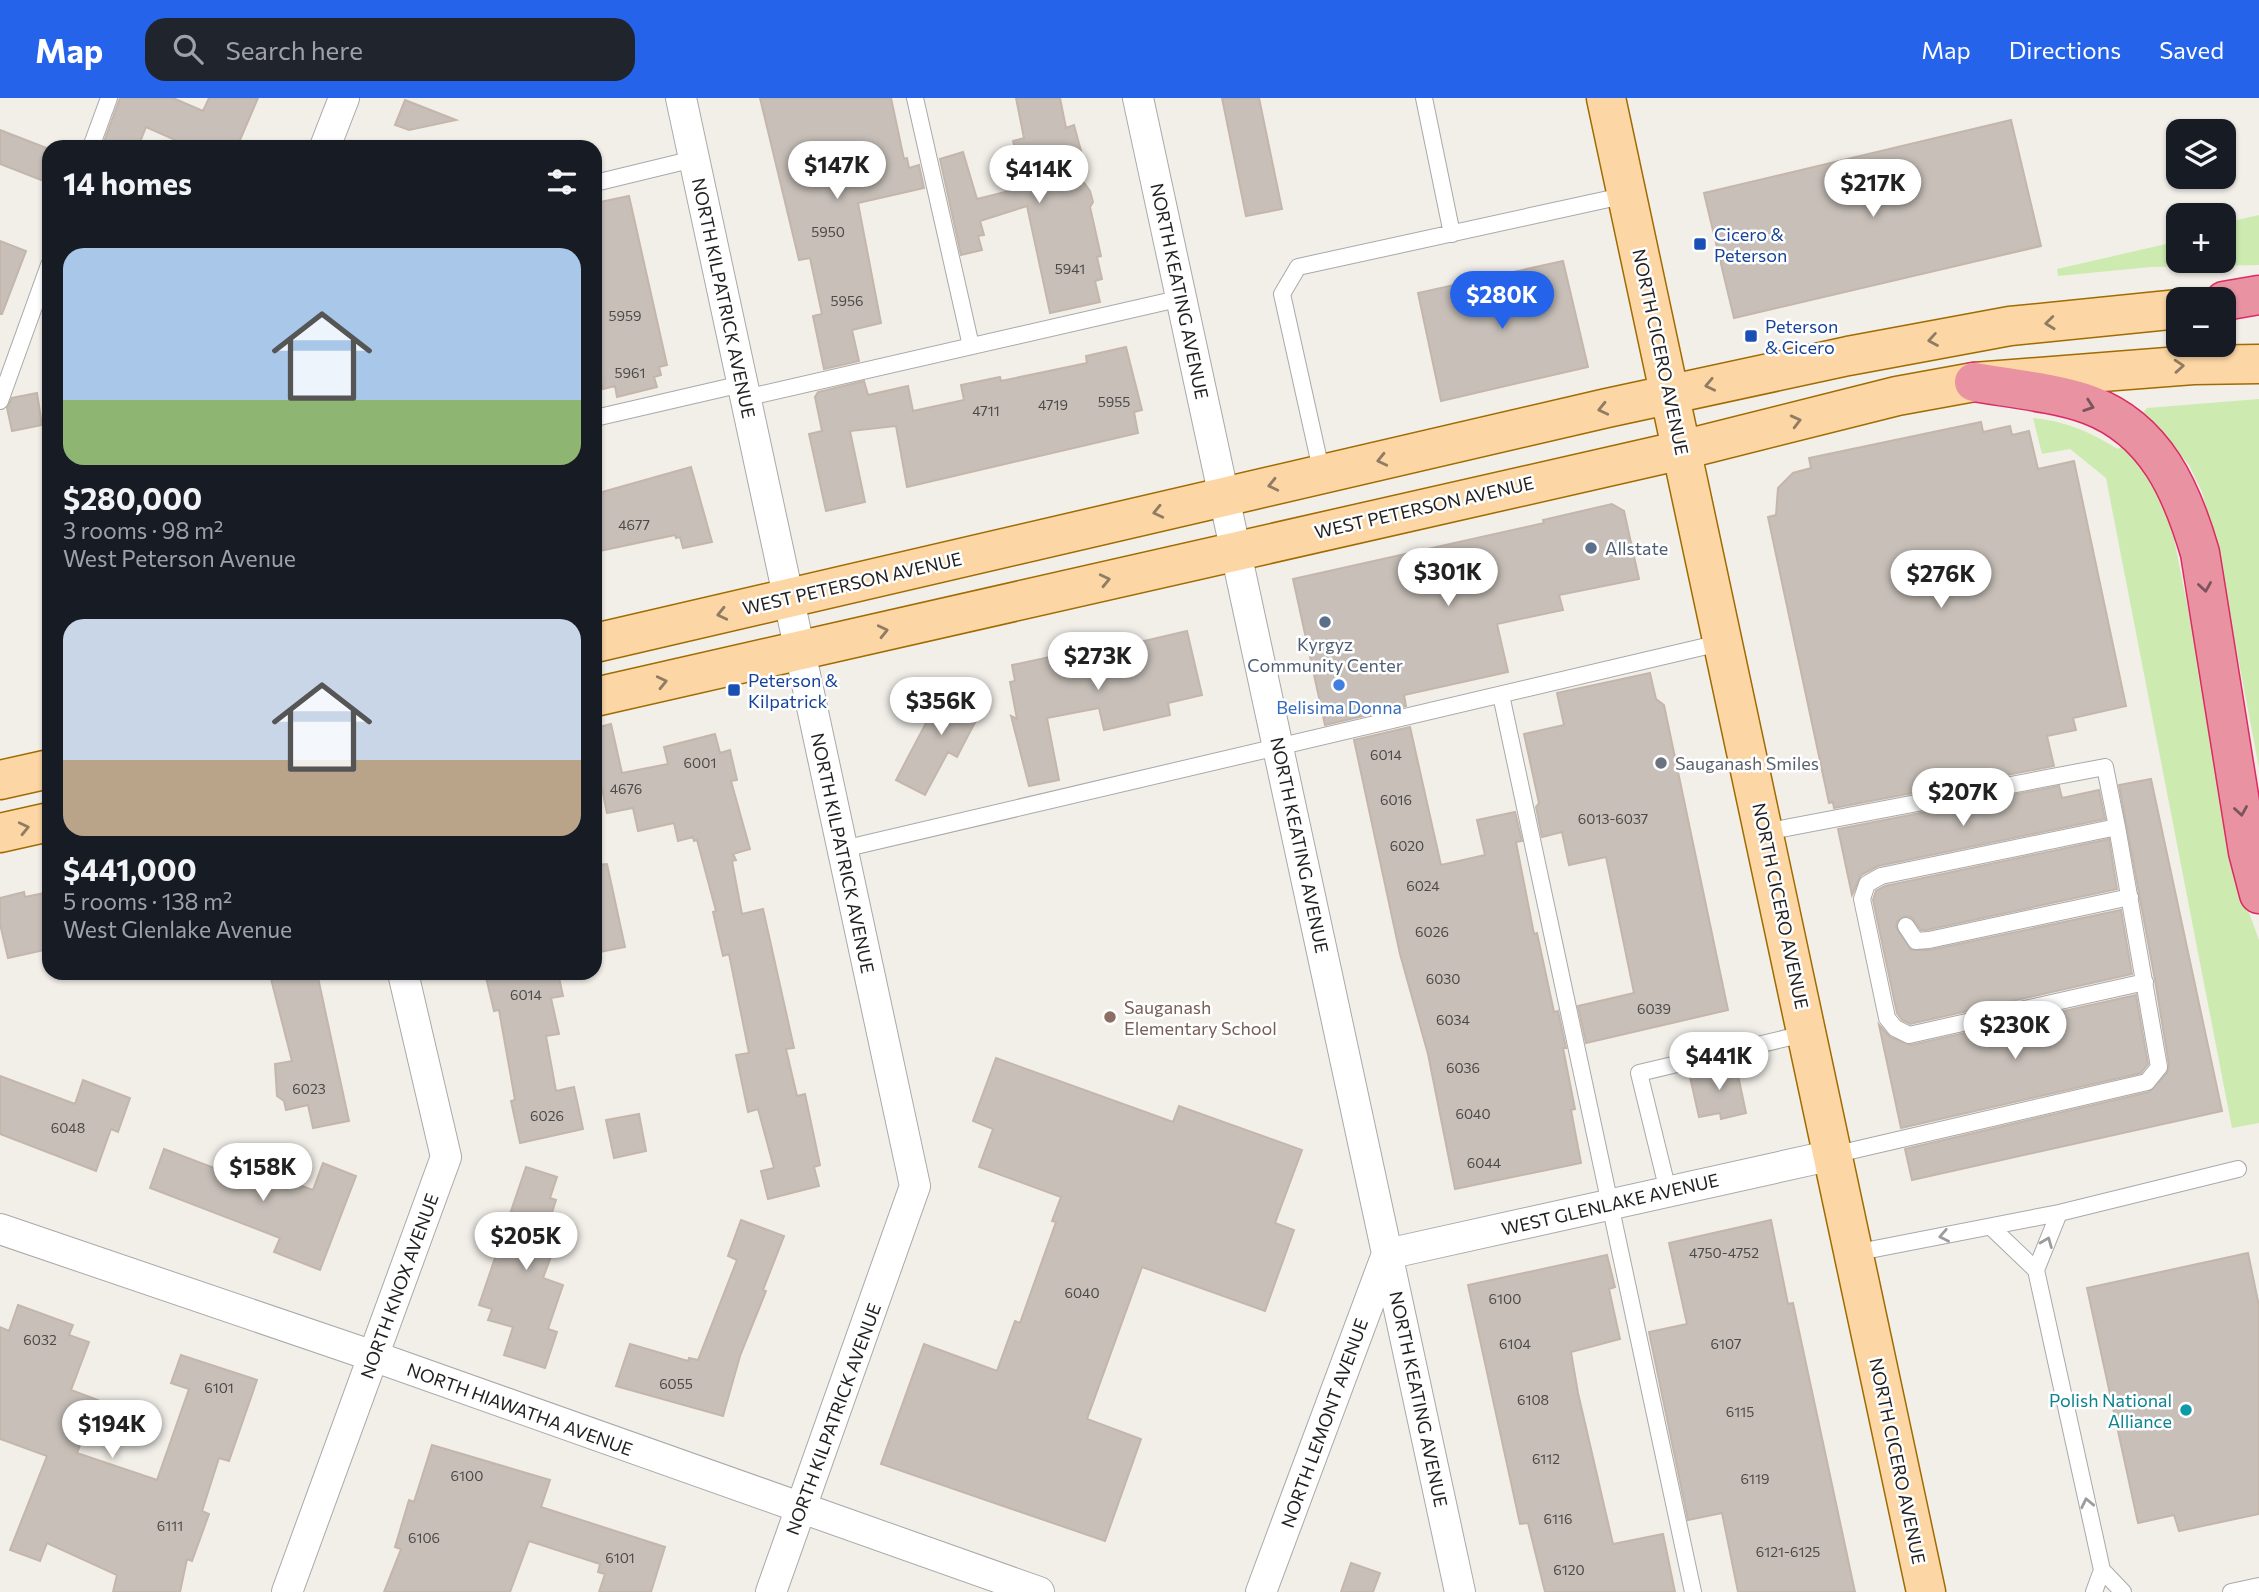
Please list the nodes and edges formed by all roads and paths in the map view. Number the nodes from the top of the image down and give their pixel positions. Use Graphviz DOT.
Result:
graph roads {
  1 [pos="109,98"];
  2 [pos="344,98"];
  3 [pos="681,98"];
  4 [pos="915,98"];
  5 [pos="1139,98"];
  6 [pos="1424,98"];
  7 [pos="1606,98"];
  8 [pos="94,140"];
  9 [pos="329,140"];
  10 [pos="694,159"];
  11 [pos="602,181"];
  12 [pos="1626,195"];
  13 [pos="1452,233"];
  14 [pos="42,284"];
  15 [pos="2259,295"];
  16 [pos="1182,298"];
  17 [pos="2236,300"];
  18 [pos="2166,310"];
  19 [pos="2236,311"];
  20 [pos="2259,312"];
  21 [pos="971,346"];
  22 [pos="2259,364"];
  23 [pos="1974,382"];
  24 [pos="744,391"];
  25 [pos="1670,394"];
  26 [pos="0,401"];
  27 [pos="602,417"];
  28 [pos="1682,450"];
  29 [pos="1322,474"];
  30 [pos="1224,496"];
  31 [pos="1236,550"];
  32 [pos="788,598"];
  33 [pos="602,641"];
  34 [pos="1724,642"];
  35 [pos="799,650"];
  36 [pos="602,695"];
  37 [pos="1501,695"];
  38 [pos="1278,747"];
  39 [pos="42,771"];
  40 [pos="0,780"];
  41 [pos="42,824"];
  42 [pos="2117,827"];
  43 [pos="1765,832"];
  44 [pos="0,833"];
  45 [pos="842,849"];
  46 [pos="2259,894"];
  47 [pos="2130,897"];
  48 [pos="1906,926"];
  49 [pos="405,980"];
  50 [pos="2145,982"];
  51 [pos="1808,1033"];
  52 [pos="1833,1155"];
  53 [pos="2238,1169"];
  54 [pos="1668,1191"];
  55 [pos="1612,1204"];
  56 [pos="2059,1213"];
  57 [pos="1991,1227"];
  58 [pos="0,1229"];
  59 [pos="1854,1253"];
  60 [pos="1387,1254"];
  61 [pos="2036,1270"];
  62 [pos="373,1356"];
  63 [pos="801,1510"];
  64 [pos="2102,1570"];
  65 [pos="2259,1586"];
  66 [pos="287,1592"];
  67 [pos="771,1592"];
  68 [pos="1039,1592"];
  69 [pos="1261,1592"];
  70 [pos="1460,1592"];
  71 [pos="1693,1592"];
  72 [pos="1926,1592"];
  73 [pos="2094,1592"];
  74 [pos="2123,1592"];
  75 [pos="2231,1592"];
  1 -- 8 [label="lane"];
  2 -- 9 [label="street"];
  3 -- 10 [label="street, NORTH KILPATRICK AVENUE"];
  4 -- 21 [label="lane"];
  5 -- 16 [label="street, NORTH KEATING AVENUE"];
  6 -- 13 [label="lane"];
  7 -- 12 [label="main road, NORTH CICERO AVENUE"];
  10 -- 11 [label="lane"];
  10 -- 24 [label="street, NORTH KILPATRICK AVENUE"];
  12 -- 13 [label="lane"];
  12 -- 25 [label="main road, NORTH CICERO AVENUE"];
  13 -- 29 [label="lane"];
  14 -- 26 [label="lane"];
  15 -- 17 [label="highway"];
  16 -- 21 [label="lane"];
  16 -- 30 [label="street, NORTH KEATING AVENUE"];
  18 -- 25 [label="main road, WEST PETERSON AVENUE, one-way"];
  19 -- 20 [label="main road"];
  21 -- 24 [label="lane"];
  23 -- 22 [label="main road, WEST PETERSON AVENUE, one-way"];
  28 -- 23 [label="main road, WEST PETERSON AVENUE, one-way"];
  23 -- 46 [label="highway, one-way"];
  24 -- 27 [label="lane"];
  24 -- 32 [label="street, NORTH KILPATRICK AVENUE"];
  25 -- 28 [label="main road, NORTH CICERO AVENUE"];
  25 -- 29 [label="main road, WEST PETERSON AVENUE, one-way"];
  28 -- 31 [label="main road, WEST PETERSON AVENUE"];
  28 -- 34 [label="main road, NORTH CICERO AVENUE"];
  29 -- 30 [label="main road, WEST PETERSON AVENUE, one-way"];
  30 -- 31 [label="street, NORTH KEATING AVENUE"];
  30 -- 32 [label="main road, WEST PETERSON AVENUE, one-way"];
  35 -- 31 [label="main road, WEST PETERSON AVENUE, one-way"];
  31 -- 38 [label="street, NORTH KEATING AVENUE"];
  32 -- 33 [label="main road, WEST PETERSON AVENUE, one-way"];
  32 -- 35 [label="street, NORTH KILPATRICK AVENUE"];
  34 -- 37 [label="lane"];
  34 -- 43 [label="main road, NORTH CICERO AVENUE"];
  36 -- 35 [label="main road, WEST PETERSON AVENUE, one-way"];
  35 -- 45 [label="street, NORTH KILPATRICK AVENUE"];
  37 -- 38 [label="lane"];
  37 -- 55 [label="lane"];
  38 -- 45 [label="lane"];
  38 -- 60 [label="street, NORTH KEATING AVENUE"];
  39 -- 40 [label="main road"];
  44 -- 41 [label="main road, one-way"];
  42 -- 43 [label="lane"];
  42 -- 47 [label="lane"];
  42 -- 50 [label="lane"];
  43 -- 51 [label="main road, NORTH CICERO AVENUE"];
  45 -- 63 [label="street, NORTH KILPATRICK AVENUE"];
  47 -- 48 [label="lane"];
  47 -- 50 [label="lane"];
  49 -- 62 [label="street, NORTH KNOX AVENUE"];
  50 -- 52 [label="lane"];
  51 -- 52 [label="main road, NORTH CICERO AVENUE"];
  51 -- 54 [label="lane"];
  52 -- 54 [label="street, WEST GLENLAKE AVENUE"];
  52 -- 59 [label="main road, NORTH CICERO AVENUE"];
  53 -- 56 [label="lane"];
  54 -- 55 [label="street, WEST GLENLAKE AVENUE"];
  55 -- 60 [label="street, WEST GLENLAKE AVENUE"];
  55 -- 71 [label="lane"];
  56 -- 57 [label="lane"];
  61 -- 56 [label="lane, one-way"];
  57 -- 59 [label="lane, one-way"];
  57 -- 61 [label="lane"];
  58 -- 62 [label="street, NORTH HIAWATHA AVENUE"];
  59 -- 72 [label="main road, NORTH CICERO AVENUE"];
  60 -- 69 [label="street, NORTH LEMONT AVENUE"];
  60 -- 70 [label="street, NORTH KEATING AVENUE"];
  64 -- 61 [label="lane, one-way"];
  62 -- 63 [label="street, NORTH HIAWATHA AVENUE"];
  62 -- 66 [label="street, NORTH KNOX AVENUE"];
  63 -- 67 [label="street, NORTH KILPATRICK AVENUE"];
  63 -- 68 [label="street, NORTH HIAWATHA AVENUE"];
  64 -- 73 [label="lane"];
  64 -- 74 [label="lane"];
  65 -- 75 [label="lane"];
}
